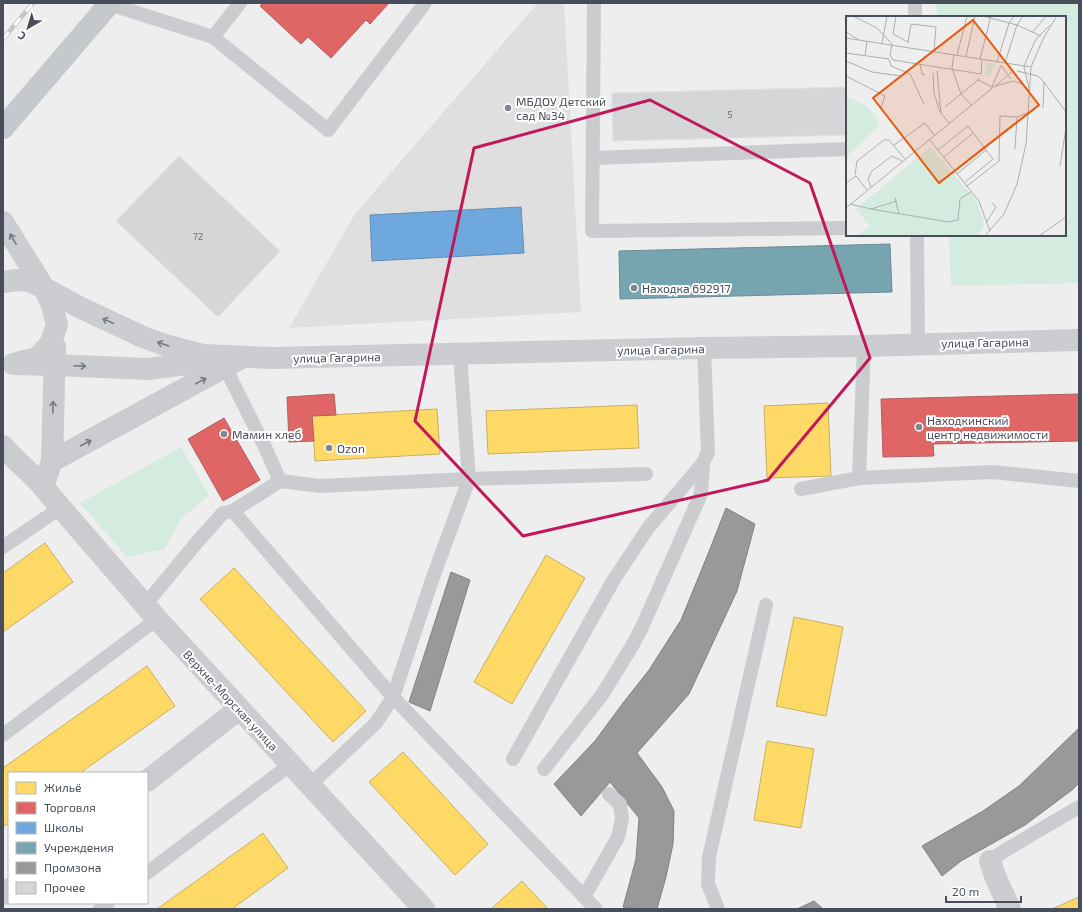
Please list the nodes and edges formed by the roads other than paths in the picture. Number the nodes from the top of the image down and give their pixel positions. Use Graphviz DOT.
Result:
graph roads {
  1 [pos="240,3"];
  2 [pos="426,3"];
  3 [pos="594,3"];
  4 [pos="915,3"];
  5 [pos="110,4"];
  6 [pos="915,16"];
  7 [pos="213,37"];
  8 [pos="3,128"];
  9 [pos="846,149"];
  10 [pos="593,158"];
  11 [pos="3,222"];
  12 [pos="846,228"];
  13 [pos="917,236"];
  14 [pos="3,267"];
  15 [pos="3,282"];
  16 [pos="37,285"];
  17 [pos="57,325"];
  18 [pos="1079,340"];
  19 [pos="918,344"];
  20 [pos="864,346"];
  21 [pos="704,348"];
  22 [pos="460,354"];
  23 [pos="8,362"];
  24 [pos="234,362"];
  25 [pos="54,365"];
  26 [pos="6,453"];
  27 [pos="52,461"];
  28 [pos="703,463"];
  29 [pos="646,474"];
  30 [pos="859,478"];
  31 [pos="469,479"];
  32 [pos="280,481"];
  33 [pos="1079,481"];
  34 [pos="43,486"];
  35 [pos="801,489"];
  36 [pos="60,508"];
  37 [pos="232,511"];
  38 [pos="3,547"];
  39 [pos="766,605"];
  40 [pos="151,612"];
  41 [pos="393,697"];
  42 [pos="239,709"];
  43 [pos="3,735"];
  44 [pos="513,759"];
  45 [pos="291,764"];
  46 [pos="544,769"];
  47 [pos="148,780"];
  48 [pos="310,785"];
  49 [pos="609,794"];
  50 [pos="1079,807"];
  51 [pos="990,861"];
  52 [pos="148,872"];
  53 [pos="584,897"];
  54 [pos="423,909"];
  55 [pos="596,909"];
  56 [pos="718,909"];
  57 [pos="1010,909"];
  1 -- 7 [label="lane"];
  2 -- 7 [label="lane"];
  3 -- 10 [label="lane"];
  4 -- 6 [label="lane"];
  5 -- 7 [label="lane"];
  5 -- 8 [label="main road"];
  9 -- 10 [label="lane"];
  10 -- 12 [label="lane"];
  16 -- 11 [label="main road, улица Гагарина, one-way"];
  13 -- 19 [label="lane"];
  14 -- 16 [label="main road, улица Гагарина"];
  15 -- 16 [label="main road"];
  16 -- 17 [label="main road"];
  24 -- 16 [label="main road, улица Гагарина, one-way"];
  17 -- 23 [label="main road"];
  17 -- 25 [label="street"];
  18 -- 19 [label="main road, улица Гагарина"];
  19 -- 20 [label="main road, улица Гагарина"];
  20 -- 21 [label="main road, улица Гагарина"];
  20 -- 30 [label="lane"];
  21 -- 22 [label="main road, улица Гагарина"];
  21 -- 28 [label="lane"];
  22 -- 24 [label="main road, улица Гагарина"];
  22 -- 31 [label="lane"];
  23 -- 25 [label="main road, улица Гагарина"];
  25 -- 24 [label="main road, улица Гагарина, one-way"];
  27 -- 24 [label="street, one-way"];
  24 -- 32 [label="lane"];
  27 -- 25 [label="street, one-way"];
  26 -- 34 [label="street, Верхне-Морская улица"];
  27 -- 34 [label="street"];
  28 -- 44 [label="lane"];
  28 -- 46 [label="lane"];
  29 -- 31 [label="lane"];
  30 -- 33 [label="lane"];
  30 -- 35 [label="lane"];
  31 -- 32 [label="lane"];
  31 -- 41 [label="lane"];
  32 -- 37 [label="lane"];
  34 -- 36 [label="street, Верхне-Морская улица"];
  36 -- 38 [label="lane"];
  36 -- 40 [label="street, Верхне-Морская улица"];
  37 -- 40 [label="lane"];
  37 -- 41 [label="lane"];
  39 -- 56 [label="lane"];
  40 -- 42 [label="street, Верхне-Морская улица"];
  40 -- 43 [label="lane"];
  41 -- 48 [label="lane"];
  41 -- 53 [label="lane"];
  42 -- 45 [label="street, Верхне-Морская улица"];
  42 -- 47 [label="street"];
  45 -- 48 [label="street, Верхне-Морская улица"];
  45 -- 52 [label="lane"];
  48 -- 54 [label="street, Верхне-Морская улица"];
  49 -- 53 [label="lane"];
  50 -- 51 [label="lane"];
  51 -- 57 [label="street"];
  53 -- 55 [label="lane"];
}
